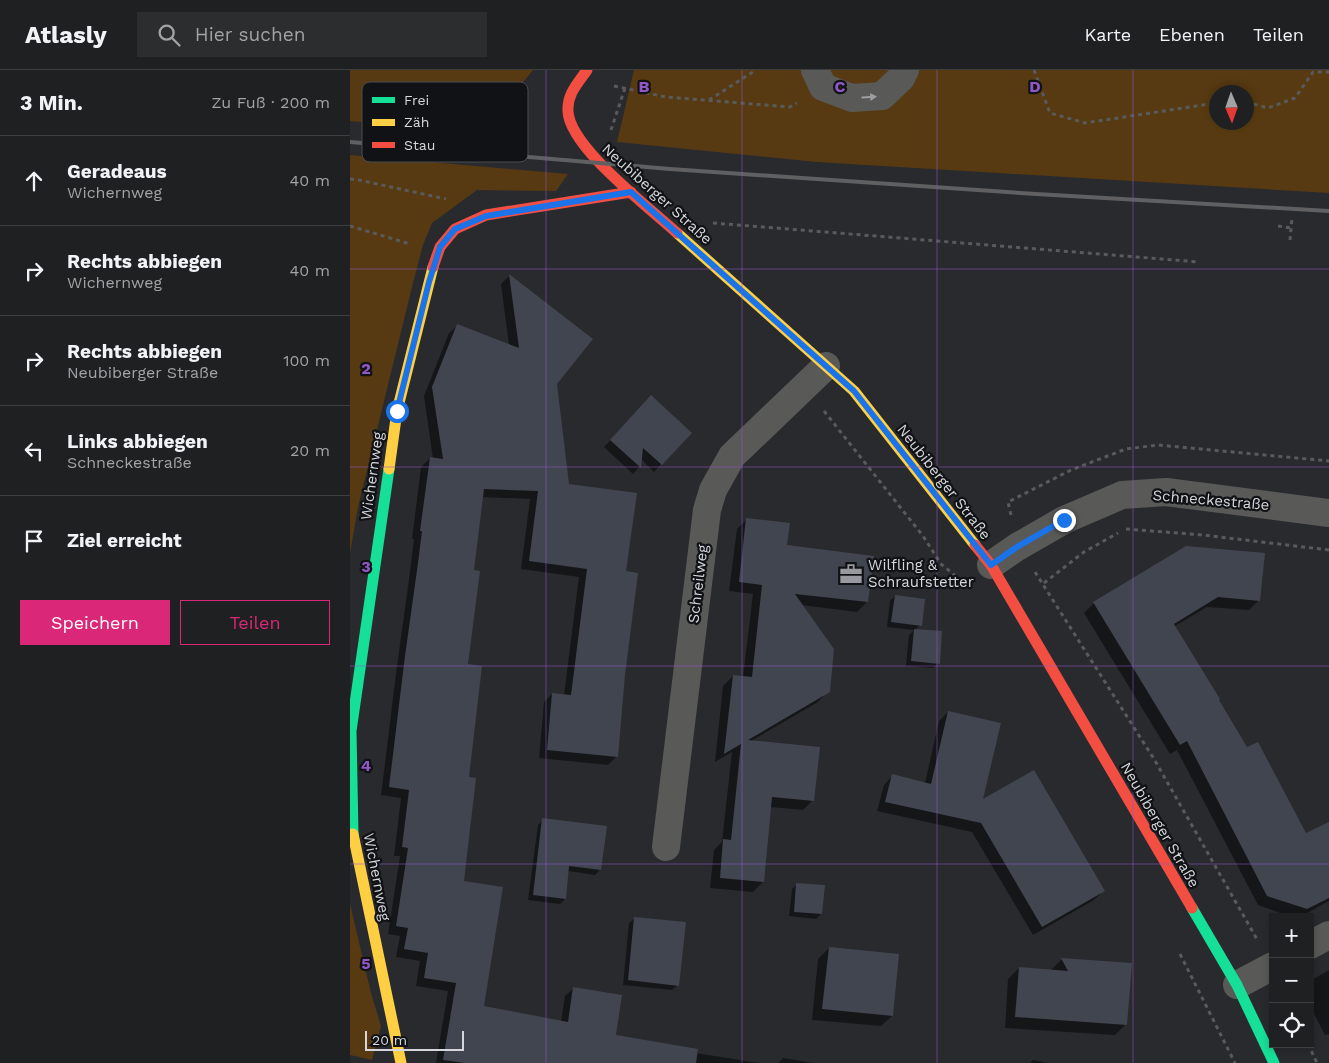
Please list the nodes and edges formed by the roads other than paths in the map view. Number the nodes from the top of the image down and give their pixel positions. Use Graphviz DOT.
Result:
graph roads {
  1 [pos="587,70"];
  2 [pos="905,70"];
  3 [pos="819,78"];
  4 [pos="631,192"];
  5 [pos="826,366"];
  6 [pos="1329,513"];
  7 [pos="991,565"];
  8 [pos="666,847"];
  9 [pos="1329,935"];
  10 [pos="1314,943"];
  11 [pos="1269,968"];
  12 [pos="1236,985"];
  13 [pos="401,1063"];
  14 [pos="1274,1063"];
  1 -- 4 [label="street, Neubiberger Straße"];
  3 -- 2 [label="street, one-way"];
  4 -- 5 [label="street, Neubiberger Straße"];
  4 -- 13 [label="street, Wichernweg"];
  5 -- 7 [label="street, Neubiberger Straße"];
  5 -- 8 [label="street, Schreilweg"];
  6 -- 7 [label="street, Schneckestraße"];
  7 -- 12 [label="street, Neubiberger Straße"];
  9 -- 10 [label="street"];
  11 -- 12 [label="street"];
  12 -- 14 [label="street, Neubiberger Straße"];
}
